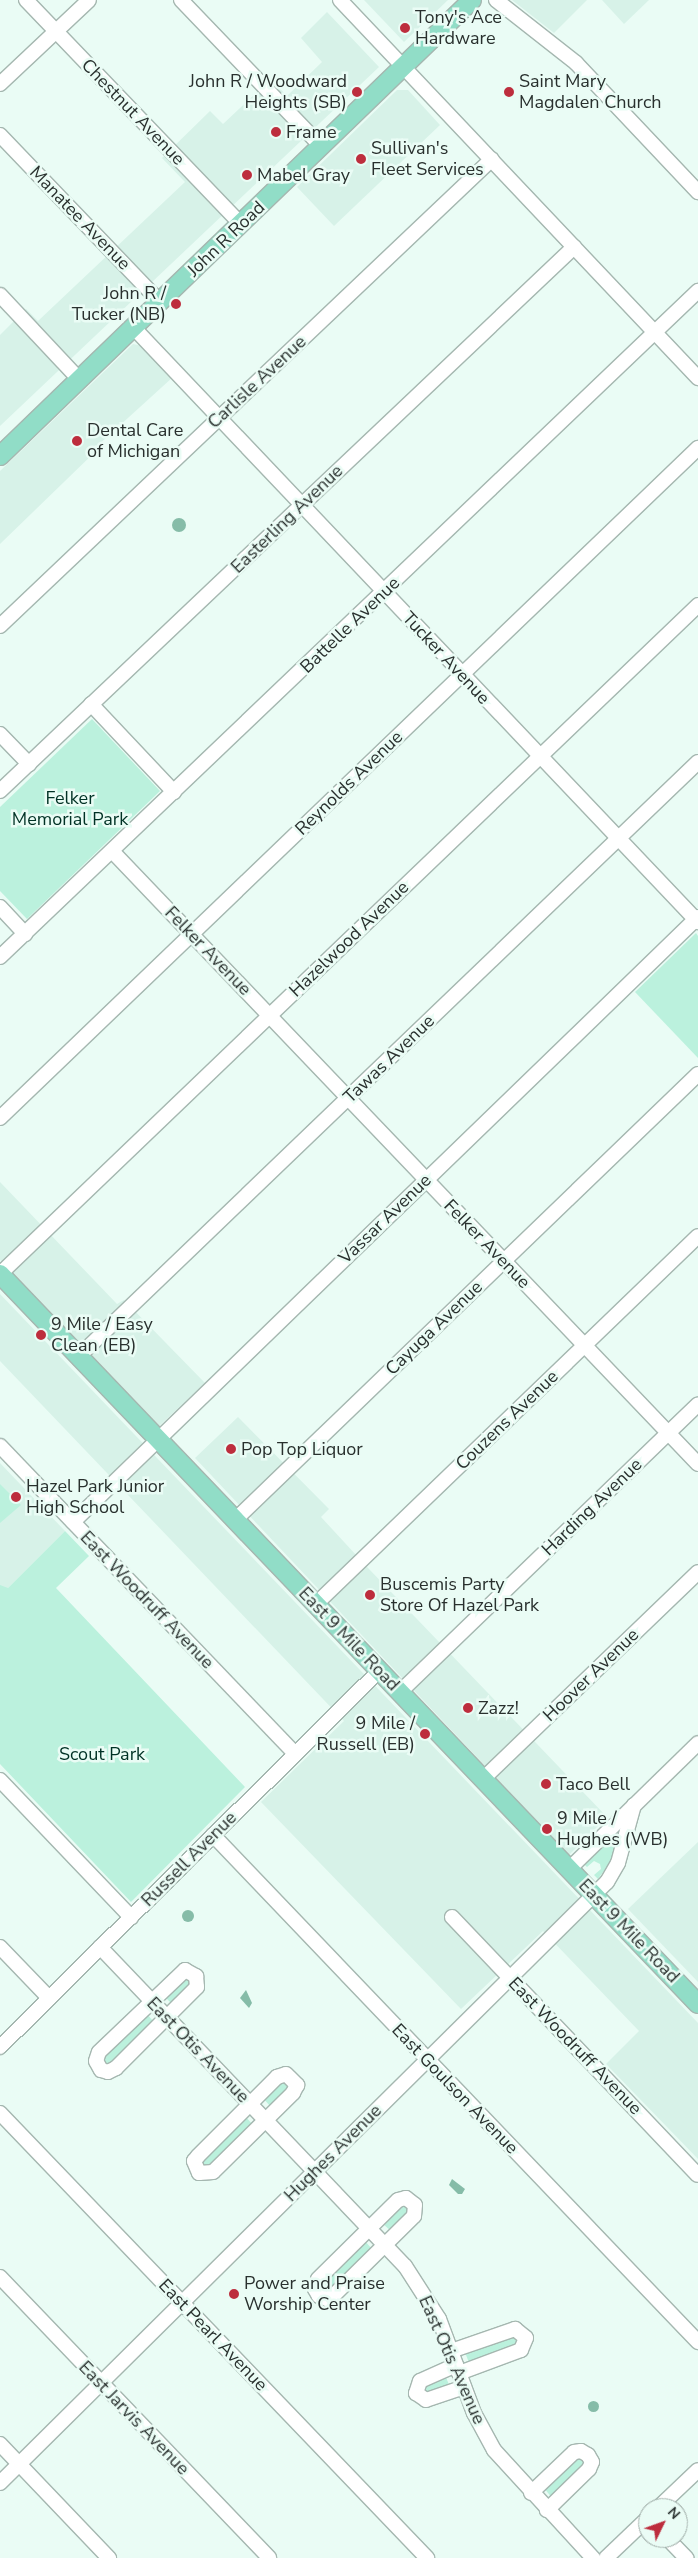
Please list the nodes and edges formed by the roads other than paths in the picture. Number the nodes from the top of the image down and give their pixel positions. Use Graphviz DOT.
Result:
graph roads {
  1 [pos="26,0"];
  2 [pos="89,0"];
  3 [pos="181,0"];
  4 [pos="340,0"];
  5 [pos="472,0"];
  6 [pos="496,0"];
  7 [pos="56,31"];
  8 [pos="404,67"];
  9 [pos="0,84"];
  10 [pos="0,134"];
  11 [pos="321,146"];
  12 [pos="492,159"];
  13 [pos="698,192"];
  14 [pos="241,224"];
  15 [pos="574,246"];
  16 [pos="698,291"];
  17 [pos="0,296"];
  18 [pos="160,302"];
  19 [pos="133,327"];
  20 [pos="656,333"];
  21 [pos="698,378"];
  22 [pos="79,379"];
  23 [pos="219,418"];
  24 [pos="698,448"];
  25 [pos="0,456"];
  26 [pos="301,505"];
  27 [pos="384,592"];
  28 [pos="698,605"];
  29 [pos="0,626"];
  30 [pos="461,675"];
  31 [pos="91,704"];
  32 [pos="0,734"];
  33 [pos="540,756"];
  34 [pos="698,762"];
  35 [pos="29,764"];
  36 [pos="0,791"];
  37 [pos="174,792"];
  38 [pos="618,838"];
  39 [pos="112,851"];
  40 [pos="0,907"];
  41 [pos="697,920"];
  42 [pos="25,934"];
  43 [pos="191,934"];
  44 [pos="0,957"];
  45 [pos="269,1016"];
  46 [pos="698,1074"];
  47 [pos="348,1098"];
  48 [pos="0,1118"];
  49 [pos="426,1180"];
  50 [pos="698,1236"];
  51 [pos="504,1261"];
  52 [pos="0,1274"];
  53 [pos="584,1346"];
  54 [pos="79,1356"];
  55 [pos="698,1404"];
  56 [pos="668,1433"];
  57 [pos="158,1439"];
  58 [pos="0,1446"];
  59 [pos="698,1464"];
  60 [pos="235,1520"];
  61 [pos="73,1522"];
  62 [pos="698,1572"];
  63 [pos="316,1604"];
  64 [pos="379,1671"];
  65 [pos="400,1692"];
  66 [pos="698,1743"];
  67 [pos="295,1754"];
  68 [pos="483,1779"];
  69 [pos="0,1780"];
  70 [pos="634,1805"];
  71 [pos="213,1835"];
  72 [pos="569,1869"];
  73 [pos="594,1894"];
  74 [pos="131,1917"];
  75 [pos="452,1917"];
  76 [pos="0,1947"];
  77 [pos="100,1947"];
  78 [pos="509,1978"];
  79 [pos="49,1998"];
  80 [pos="151,2001"];
  81 [pos="698,2004"];
  82 [pos="167,2017"];
  83 [pos="0,2046"];
  84 [pos="427,2060"];
  85 [pos="250,2104"];
  86 [pos="0,2113"];
  87 [pos="266,2120"];
  88 [pos="315,2171"];
  89 [pos="698,2175"];
  90 [pos="370,2228"];
  91 [pos="386,2244"];
  92 [pos="0,2277"];
  93 [pos="182,2303"];
  94 [pos="698,2342"];
  95 [pos="451,2351"];
  96 [pos="458,2369"];
  97 [pos="102,2383"];
  98 [pos="464,2387"];
  99 [pos="0,2444"];
  100 [pos="19,2464"];
  101 [pos="698,2470"];
  102 [pos="0,2483"];
  103 [pos="532,2493"];
  104 [pos="669,2498"];
  105 [pos="547,2510"];
  106 [pos="638,2528"];
  107 [pos="676,2548"];
  108 [pos="109,2558"];
  109 [pos="269,2558"];
  110 [pos="427,2558"];
  111 [pos="593,2558"];
  112 [pos="606,2558"];
  113 [pos="686,2558"];
  1 -- 7 [label="street, Chestnut Avenue"];
  2 -- 7 [label="street"];
  3 -- 11 [label="street"];
  4 -- 8 [label="street"];
  5 -- 8 [label="main road, John R Road"];
  6 -- 13 [label="street"];
  7 -- 9 [label="street"];
  7 -- 14 [label="street, Chestnut Avenue"];
  8 -- 11 [label="main road, John R Road"];
  8 -- 12 [label="street"];
  10 -- 18 [label="street, Manatee Avenue"];
  11 -- 14 [label="main road, John R Road"];
  12 -- 15 [label="street"];
  12 -- 23 [label="street, Carlisle Avenue"];
  14 -- 18 [label="main road, John R Road"];
  15 -- 20 [label="street"];
  15 -- 26 [label="street, Easterling Avenue"];
  16 -- 20 [label="street, Battelle Avenue"];
  17 -- 22 [label="street"];
  18 -- 19 [label="main road, John R Road"];
  19 -- 22 [label="main road, John R Road"];
  19 -- 23 [label="street, Tucker Avenue"];
  20 -- 21 [label="street"];
  20 -- 27 [label="street, Battelle Avenue"];
  22 -- 25 [label="main road, John R Road"];
  23 -- 26 [label="street, Tucker Avenue"];
  23 -- 29 [label="street, Carlisle Avenue"];
  24 -- 30 [label="street, Reynolds Avenue"];
  26 -- 27 [label="street, Tucker Avenue"];
  26 -- 31 [label="street, Easterling Avenue"];
  27 -- 30 [label="street, Tucker Avenue"];
  27 -- 37 [label="street, Battelle Avenue"];
  28 -- 33 [label="street, Hazelwood Avenue"];
  30 -- 33 [label="street, Tucker Avenue"];
  30 -- 43 [label="street, Reynolds Avenue"];
  31 -- 35 [label="street, Easterling Avenue"];
  31 -- 37 [label="street"];
  32 -- 35 [label="street"];
  33 -- 38 [label="street, Tucker Avenue"];
  33 -- 45 [label="street, Hazelwood Avenue"];
  34 -- 38 [label="street, Tawas Avenue"];
  35 -- 36 [label="street, Easterling Avenue"];
  37 -- 39 [label="street, Battelle Avenue"];
  38 -- 41 [label="street, Tucker Avenue"];
  38 -- 47 [label="street, Tawas Avenue"];
  39 -- 42 [label="street, Battelle Avenue"];
  39 -- 43 [label="street, Felker Avenue"];
  40 -- 42 [label="street"];
  41 -- 49 [label="street, Vassar Avenue"];
  42 -- 44 [label="street, Battelle Avenue"];
  43 -- 45 [label="street, Felker Avenue"];
  43 -- 48 [label="street, Reynolds Avenue"];
  45 -- 47 [label="street, Felker Avenue"];
  45 -- 52 [label="street, Hazelwood Avenue"];
  46 -- 51 [label="street, Cayuga Avenue"];
  47 -- 49 [label="street, Felker Avenue"];
  47 -- 54 [label="street, Tawas Avenue"];
  49 -- 51 [label="street, Felker Avenue"];
  49 -- 57 [label="street, Vassar Avenue"];
  50 -- 53 [label="street, Couzens Avenue"];
  51 -- 53 [label="street, Felker Avenue"];
  51 -- 60 [label="street, Cayuga Avenue"];
  52 -- 54 [label="main road, East 9 Mile Road"];
  53 -- 56 [label="street, Felker Avenue"];
  53 -- 63 [label="street, Couzens Avenue"];
  54 -- 57 [label="main road, East 9 Mile Road"];
  55 -- 56 [label="street, Harding Avenue"];
  56 -- 59 [label="street, Felker Avenue"];
  56 -- 65 [label="street, Harding Avenue"];
  57 -- 60 [label="main road, East 9 Mile Road"];
  57 -- 61 [label="street, Vassar Avenue"];
  58 -- 61 [label="street, East Woodruff Avenue"];
  60 -- 63 [label="main road, East 9 Mile Road"];
  61 -- 67 [label="street, East Woodruff Avenue"];
  62 -- 68 [label="street, Hoover Avenue"];
  63 -- 64 [label="main road, East 9 Mile Road"];
  64 -- 65 [label="main road, East 9 Mile Road"];
  64 -- 67 [label="street, Russell Avenue"];
  65 -- 68 [label="main road, East 9 Mile Road"];
  66 -- 70 [label="street"];
  67 -- 71 [label="street, Russell Avenue"];
  68 -- 72 [label="main road, East 9 Mile Road"];
  69 -- 74 [label="street"];
  70 -- 72 [label="street"];
  70 -- 73 [label="street, Hughes Avenue"];
  71 -- 74 [label="street, Russell Avenue"];
  71 -- 84 [label="street, East Goulson Avenue"];
  72 -- 73 [label="main road, East 9 Mile Road"];
  73 -- 78 [label="street, Hughes Avenue"];
  73 -- 81 [label="main road, East 9 Mile Road"];
  74 -- 77 [label="street, Russell Avenue"];
  75 -- 78 [label="street, East Woodruff Avenue"];
  76 -- 79 [label="street"];
  77 -- 79 [label="street, Russell Avenue"];
  77 -- 80 [label="street, East Otis Avenue"];
  78 -- 84 [label="street, Hughes Avenue"];
  78 -- 89 [label="street, East Woodruff Avenue"];
  79 -- 83 [label="street, Russell Avenue"];
  80 -- 82 [label="street, East Otis Avenue"];
  80 -- 82 [label="street"];
  80 -- 82 [label="street"];
  82 -- 85 [label="street, East Otis Avenue"];
  84 -- 88 [label="street, Hughes Avenue"];
  84 -- 94 [label="street, East Goulson Avenue"];
  85 -- 87 [label="street, East Otis Avenue"];
  85 -- 87 [label="street"];
  85 -- 87 [label="street"];
  86 -- 93 [label="street, East Pearl Avenue"];
  87 -- 88 [label="street, East Otis Avenue"];
  88 -- 90 [label="street, East Otis Avenue"];
  88 -- 93 [label="street, Hughes Avenue"];
  90 -- 91 [label="street, East Otis Avenue"];
  90 -- 91 [label="street"];
  90 -- 91 [label="street"];
  91 -- 95 [label="street, East Otis Avenue"];
  92 -- 97 [label="street, East Jarvis Avenue"];
  93 -- 97 [label="street, Hughes Avenue"];
  93 -- 110 [label="street, East Pearl Avenue"];
  95 -- 96 [label="street, East Otis Avenue"];
  95 -- 96 [label="street"];
  96 -- 98 [label="street, East Otis Avenue"];
  96 -- 98 [label="street"];
  97 -- 100 [label="street, Hughes Avenue"];
  97 -- 109 [label="street, East Jarvis Avenue"];
  98 -- 103 [label="street, East Otis Avenue"];
  99 -- 100 [label="street"];
  100 -- 102 [label="street, Hughes Avenue"];
  100 -- 108 [label="street"];
  101 -- 104 [label="street"];
  103 -- 105 [label="street, East Otis Avenue"];
  103 -- 105 [label="street"];
  105 -- 111 [label="street, East Otis Avenue"];
  106 -- 112 [label="street"];
  107 -- 113 [label="street"];
}
